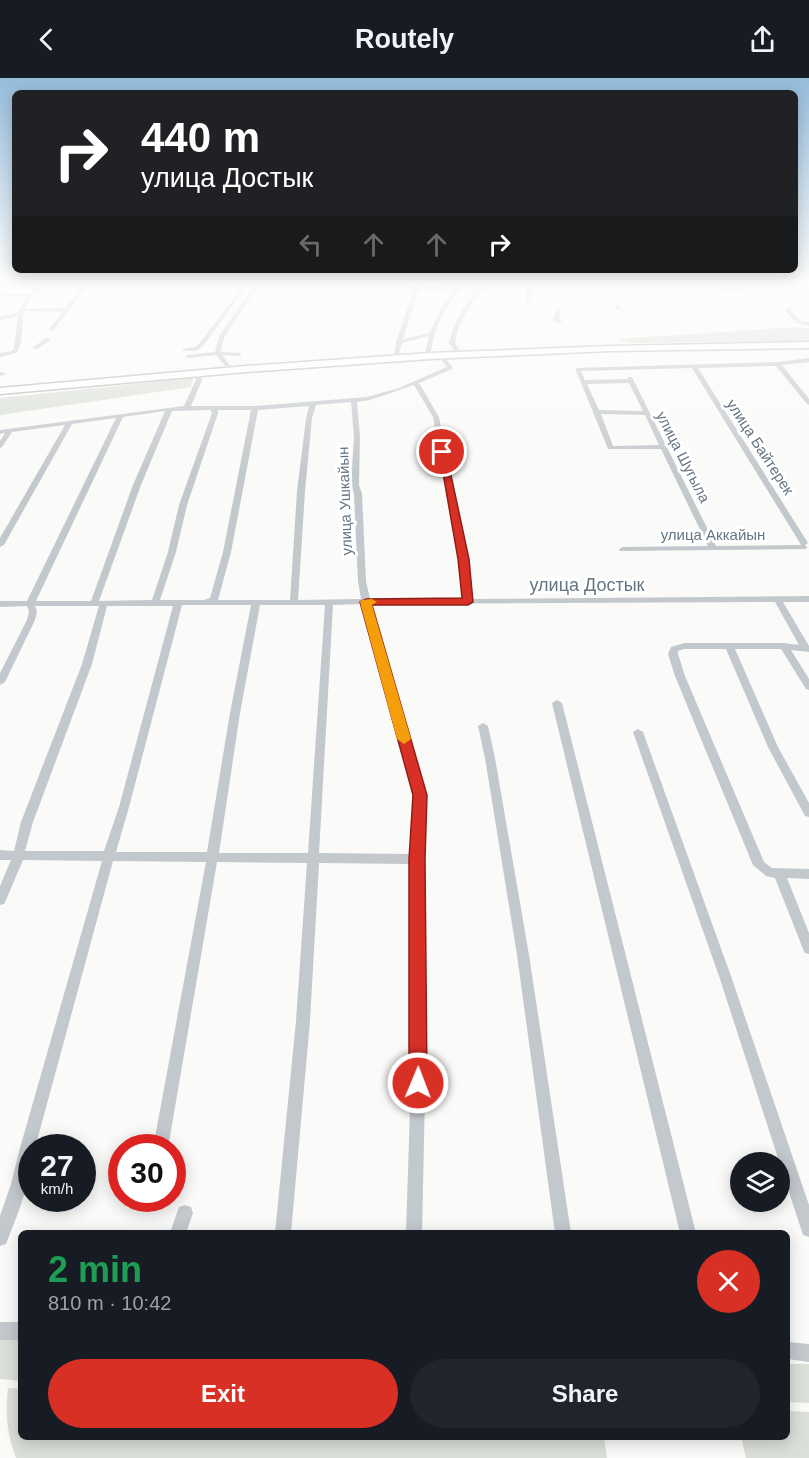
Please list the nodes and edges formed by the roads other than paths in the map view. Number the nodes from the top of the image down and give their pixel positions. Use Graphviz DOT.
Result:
graph roads {
  1 [pos="17,345"];
  2 [pos="39,345"];
  3 [pos="200,345"];
  4 [pos="219,345"];
  5 [pos="398,345"];
  6 [pos="422,345"];
  7 [pos="432,345"];
  8 [pos="453,345"];
  9 [pos="594,345"];
  10 [pos="620,345"];
  11 [pos="35,348"];
  12 [pos="800,350"];
  13 [pos="456,351"];
  14 [pos="433,352"];
  15 [pos="217,353"];
  16 [pos="396,354"];
  17 [pos="0,355"];
  18 [pos="238,355"];
  19 [pos="809,360"];
  20 [pos="778,364"];
  21 [pos="693,365"];
  22 [pos="227,366"];
  23 [pos="196,373"];
  24 [pos="583,382"];
  25 [pos="416,383"];
  26 [pos="0,389"];
  27 [pos="354,400"];
  28 [pos="809,403"];
  29 [pos="313,404"];
  30 [pos="187,407"];
  31 [pos="214,408"];
  32 [pos="255,408"];
  33 [pos="169,409"];
  34 [pos="597,412"];
  35 [pos="645,413"];
  36 [pos="121,415"];
  37 [pos="69,423"];
  38 [pos="10,431"];
  39 [pos="0,432"];
  40 [pos="0,447"];
  41 [pos="663,447"];
  42 [pos="805,544"];
  43 [pos="0,545"];
  44 [pos="623,549"];
  45 [pos="713,549"];
  46 [pos="809,555"];
  47 [pos="809,599"];
  48 [pos="778,600"];
  49 [pos="294,602"];
  50 [pos="329,602"];
  51 [pos="366,602"];
  52 [pos="468,602"];
  53 [pos="99,603"];
  54 [pos="155,603"];
  55 [pos="256,603"];
  56 [pos="0,604"];
  57 [pos="30,604"];
  58 [pos="178,604"];
  59 [pos="204,604"];
  60 [pos="784,646"];
  61 [pos="730,647"];
  62 [pos="808,649"];
  63 [pos="0,682"];
  64 [pos="809,687"];
  65 [pos="557,703"];
  66 [pos="483,726"];
  67 [pos="638,732"];
  68 [pos="809,813"];
  69 [pos="0,855"];
  70 [pos="18,855"];
  71 [pos="109,856"];
  72 [pos="212,858"];
  73 [pos="313,859"];
  74 [pos="417,859"];
  75 [pos="779,874"];
  76 [pos="809,874"];
  77 [pos="0,900"];
  78 [pos="809,949"];
  79 [pos="163,1134"];
  80 [pos="185,1214"];
  81 [pos="809,1229"];
  82 [pos="179,1230"];
  83 [pos="283,1230"];
  84 [pos="414,1230"];
  85 [pos="563,1230"];
  86 [pos="687,1230"];
  87 [pos="0,1238"];
  88 [pos="0,1331"];
  89 [pos="18,1331"];
  90 [pos="790,1352"];
  91 [pos="809,1353"];
  1 -- 17 [label="street"];
  2 -- 11 [label="street"];
  3 -- 15 [label="street"];
  4 -- 15 [label="street"];
  5 -- 16 [label="street"];
  6 -- 14 [label="street"];
  7 -- 14 [label="street"];
  8 -- 13 [label="street"];
  9 -- 13 [label="highway"];
  10 -- 12 [label="highway"];
  12 -- 14 [label="highway"];
  12 -- 19 [label="street"];
  12 -- 20 [label="street"];
  13 -- 14 [label="highway"];
  14 -- 16 [label="highway"];
  14 -- 23 [label="highway"];
  14 -- 25 [label="street"];
  15 -- 18 [label="street"];
  15 -- 22 [label="street"];
  16 -- 22 [label="highway"];
  20 -- 21 [label="street"];
  20 -- 28 [label="street"];
  21 -- 24 [label="street"];
  21 -- 42 [label="street, улица Байтерек"];
  22 -- 26 [label="highway"];
  23 -- 26 [label="highway"];
  23 -- 30 [label="street"];
  24 -- 34 [label="street"];
  24 -- 35 [label="street, улица Шугыла"];
  25 -- 27 [label="street"];
  25 -- 52 [label="street"];
  27 -- 29 [label="street"];
  27 -- 51 [label="street, улица Ушкайын"];
  29 -- 32 [label="street"];
  29 -- 49 [label="street"];
  30 -- 31 [label="street"];
  30 -- 33 [label="street"];
  31 -- 32 [label="street"];
  31 -- 54 [label="street"];
  32 -- 59 [label="street"];
  33 -- 36 [label="street"];
  33 -- 53 [label="street"];
  34 -- 35 [label="street"];
  34 -- 41 [label="street"];
  35 -- 41 [label="street, улица Шугыла"];
  36 -- 37 [label="street"];
  36 -- 57 [label="street"];
  37 -- 38 [label="street"];
  37 -- 43 [label="street"];
  38 -- 39 [label="street"];
  38 -- 40 [label="street"];
  41 -- 45 [label="street, улица Шугыла"];
  42 -- 45 [label="street, улица Аккайын"];
  42 -- 46 [label="street, улица Байтерек"];
  44 -- 45 [label="street, улица Аккайын"];
  47 -- 48 [label="street, улица Достык"];
  48 -- 52 [label="street, улица Достык"];
  48 -- 62 [label="street"];
  49 -- 50 [label="street, улица Достык"];
  49 -- 55 [label="street, улица Достык"];
  50 -- 51 [label="street, улица Достык"];
  50 -- 73 [label="street"];
  51 -- 52 [label="street, улица Достык"];
  51 -- 74 [label="street, улица Ушкайын"];
  53 -- 54 [label="street, улица Достык"];
  53 -- 57 [label="street, улица Достык"];
  53 -- 70 [label="street"];
  54 -- 58 [label="street, улица Достык"];
  55 -- 59 [label="street, улица Достык"];
  55 -- 72 [label="street"];
  56 -- 57 [label="street, улица Достык"];
  57 -- 63 [label="street"];
  58 -- 59 [label="street, улица Достык"];
  58 -- 71 [label="street"];
  60 -- 61 [label="street"];
  60 -- 62 [label="street"];
  60 -- 64 [label="street"];
  61 -- 68 [label="street"];
  61 -- 75 [label="street"];
  65 -- 86 [label="street"];
  66 -- 85 [label="street"];
  67 -- 81 [label="street"];
  69 -- 70 [label="street"];
  70 -- 71 [label="street"];
  70 -- 77 [label="street"];
  71 -- 72 [label="street"];
  71 -- 87 [label="street"];
  72 -- 73 [label="street"];
  72 -- 79 [label="street"];
  73 -- 74 [label="street"];
  73 -- 83 [label="street"];
  74 -- 84 [label="street, улица Ушкайын"];
  75 -- 76 [label="street"];
  75 -- 78 [label="street"];
  80 -- 82 [label="street"];
  88 -- 89 [label="street"];
  90 -- 91 [label="street"];
}
